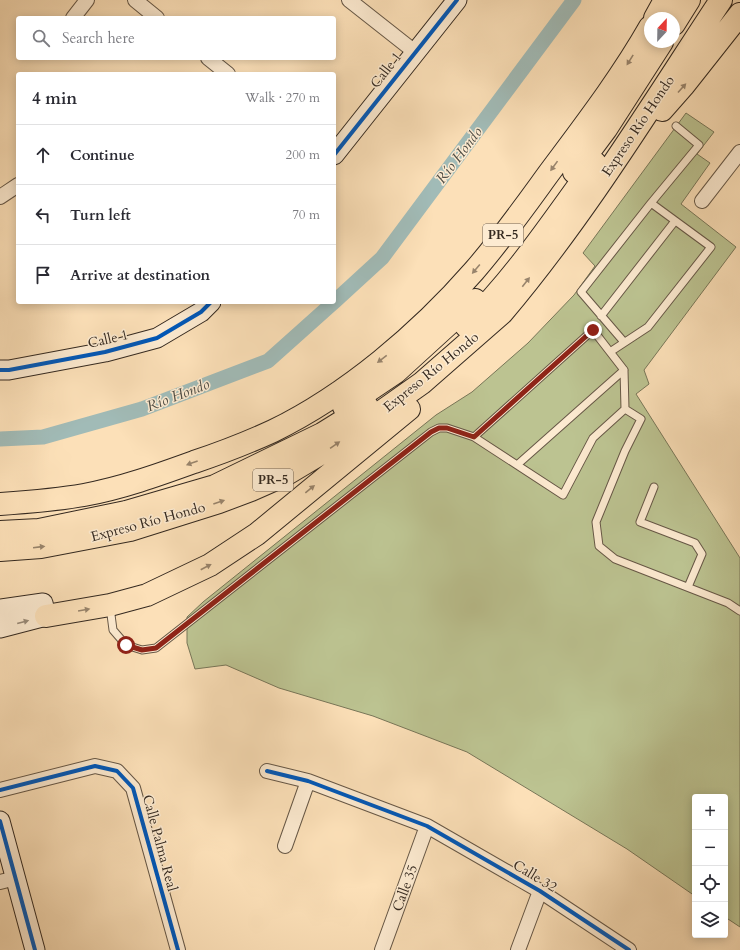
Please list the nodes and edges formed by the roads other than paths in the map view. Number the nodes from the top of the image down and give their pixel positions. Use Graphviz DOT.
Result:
graph roads {
  1 [pos="87,0"];
  2 [pos="135,0"];
  3 [pos="349,0"];
  4 [pos="457,0"];
  5 [pos="665,0"];
  6 [pos="689,0"];
  7 [pos="706,0"];
  8 [pos="721,0"];
  9 [pos="658,12"];
  10 [pos="680,14"];
  11 [pos="740,14"];
  12 [pos="75,16"];
  13 [pos="155,16"];
  14 [pos="644,37"];
  15 [pos="658,48"];
  16 [pos="415,52"];
  17 [pos="210,60"];
  18 [pos="226,72"];
  19 [pos="676,126"];
  20 [pos="336,152"];
  21 [pos="740,152"];
  22 [pos="617,158"];
  23 [pos="16,186"];
  24 [pos="0,197"];
  25 [pos="702,201"];
  26 [pos="651,203"];
  27 [pos="675,221"];
  28 [pos="209,304"];
  29 [pos="502,313"];
  30 [pos="601,316"];
  31 [pos="624,342"];
  32 [pos="610,352"];
  33 [pos="0,370"];
  34 [pos="624,370"];
  35 [pos="625,409"];
  36 [pos="474,437"];
  37 [pos="517,465"];
  38 [pos="654,487"];
  39 [pos="0,504"];
  40 [pos="0,518"];
  41 [pos="0,532"];
  42 [pos="0,550"];
  43 [pos="688,588"];
  44 [pos="110,605"];
  45 [pos="0,609"];
  46 [pos="45,610"];
  47 [pos="740,611"];
  48 [pos="0,628"];
  49 [pos="267,771"];
  50 [pos="308,781"];
  51 [pos="0,790"];
  52 [pos="0,821"];
  53 [pos="428,826"];
  54 [pos="284,846"];
  55 [pos="8,880"];
  56 [pos="540,891"];
  57 [pos="35,950"];
  58 [pos="178,950"];
  59 [pos="382,950"];
  60 [pos="518,950"];
  61 [pos="629,950"];
  1 -- 12 [label="street"];
  2 -- 13 [label="street"];
  3 -- 16 [label="street"];
  4 -- 16 [label="street, Calle 1"];
  5 -- 9 [label="highway"];
  6 -- 10 [label="highway"];
  7 -- 41 [label="highway"];
  8 -- 22 [label="highway, Expreso Río Hondo / PR-5"];
  22 -- 11 [label="highway, one-way"];
  14 -- 39 [label="highway, PR-5, one-way"];
  15 -- 40 [label="highway"];
  16 -- 20 [label="street, Calle 1"];
  17 -- 18 [label="street"];
  19 -- 26 [label="lane"];
  21 -- 25 [label="street"];
  29 -- 22 [label="highway, Expreso Río Hondo / PR-5, one-way"];
  23 -- 24 [label="street"];
  26 -- 27 [label="lane"];
  26 -- 30 [label="lane"];
  27 -- 30 [label="lane"];
  27 -- 31 [label="lane"];
  28 -- 33 [label="street, Calle 1"];
  42 -- 29 [label="highway, Expreso Río Hondo / PR-5, one-way"];
  44 -- 29 [label="highway, one-way"];
  30 -- 31 [label="lane"];
  31 -- 32 [label="lane"];
  32 -- 34 [label="lane"];
  32 -- 36 [label="lane"];
  34 -- 35 [label="lane"];
  34 -- 37 [label="lane"];
  35 -- 37 [label="lane"];
  35 -- 43 [label="lane"];
  36 -- 37 [label="lane"];
  36 -- 44 [label="lane"];
  38 -- 43 [label="lane"];
  43 -- 47 [label="lane"];
  46 -- 44 [label="highway, one-way"];
  45 -- 46 [label="street"];
  48 -- 46 [label="street, one-way"];
  49 -- 50 [label="street, Calle 32"];
  50 -- 53 [label="street, Calle 32"];
  50 -- 54 [label="street"];
  51 -- 58 [label="street, Calle Palma Real"];
  52 -- 55 [label="street"];
  53 -- 56 [label="street, Calle 32"];
  53 -- 59 [label="street, Calle 35"];
  55 -- 57 [label="street"];
  56 -- 60 [label="street"];
  56 -- 61 [label="street, Calle 32"];
}
